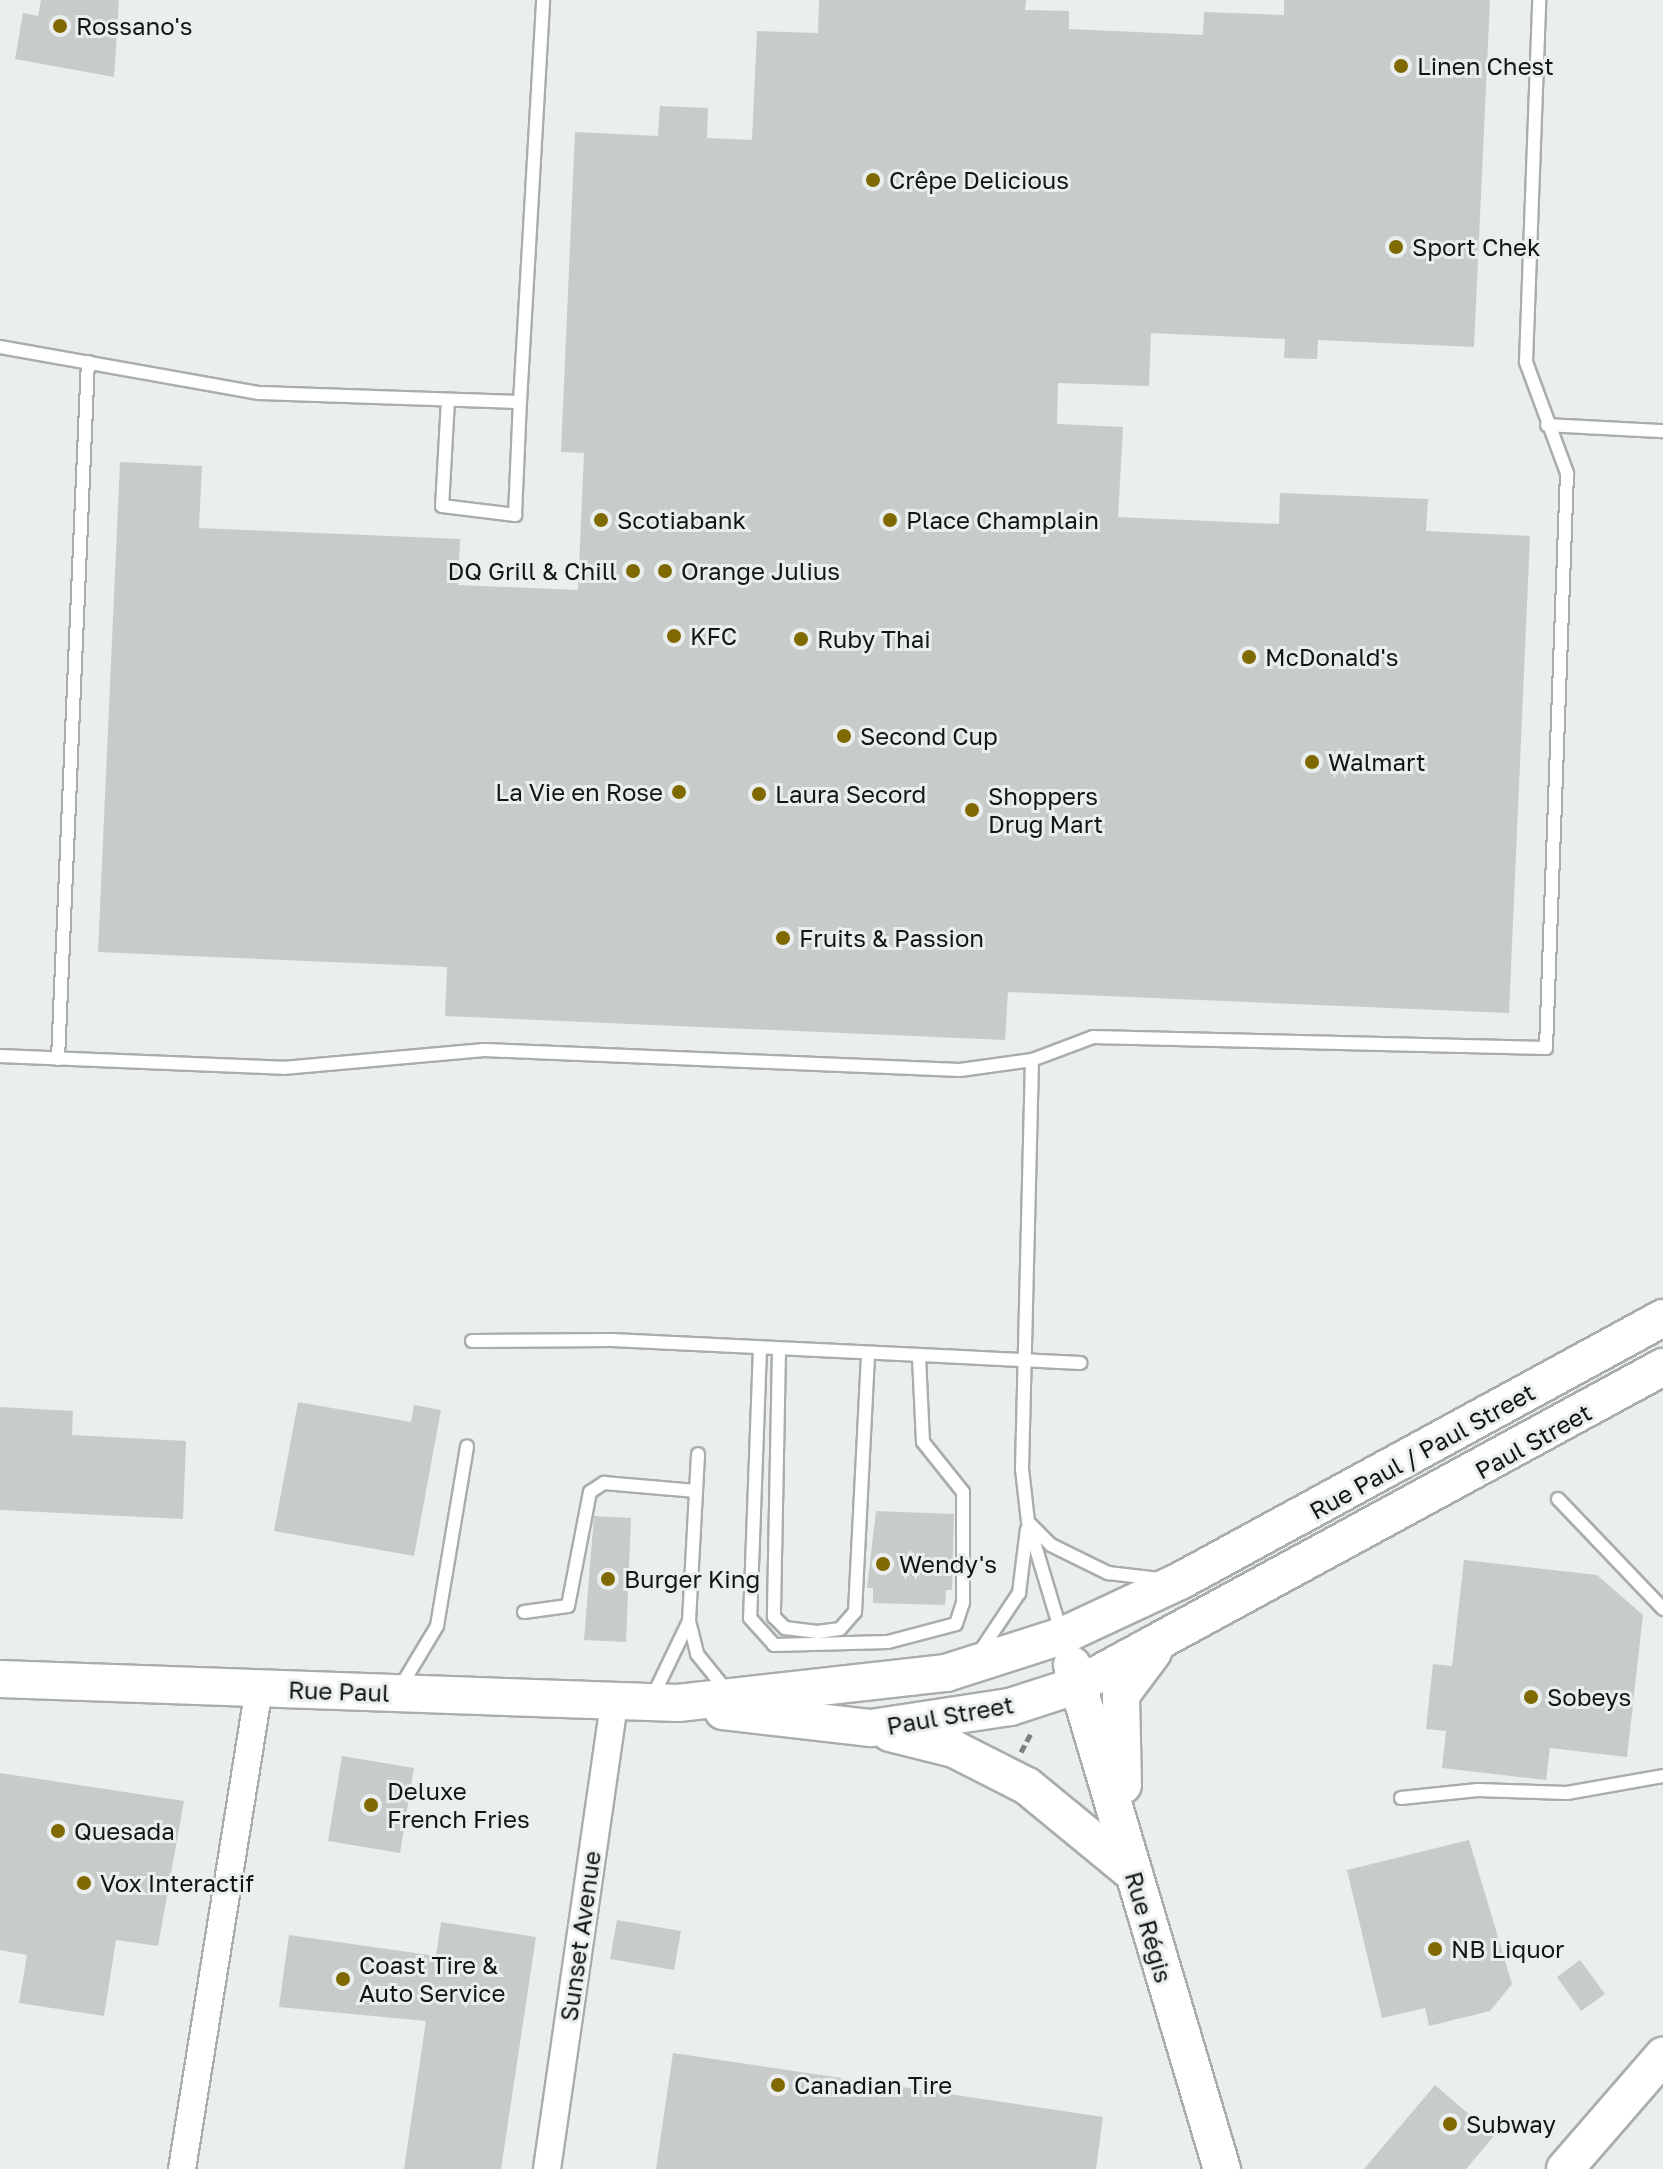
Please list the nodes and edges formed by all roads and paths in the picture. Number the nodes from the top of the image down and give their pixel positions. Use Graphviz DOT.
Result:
graph roads {
  1 [pos="543,0"];
  2 [pos="1539,0"];
  3 [pos="0,347"];
  4 [pos="88,362"];
  5 [pos="448,400"];
  6 [pos="520,402"];
  7 [pos="1547,425"];
  8 [pos="1663,431"];
  9 [pos="0,1056"];
  10 [pos="58,1059"];
  11 [pos="1032,1060"];
  12 [pos="1663,1318"];
  13 [pos="472,1341"];
  14 [pos="760,1348"];
  15 [pos="779,1350"];
  16 [pos="868,1354"];
  17 [pos="919,1358"];
  18 [pos="1020,1361"];
  19 [pos="1080,1363"];
  20 [pos="1663,1367"];
  21 [pos="467,1446"];
  22 [pos="698,1454"];
  23 [pos="696,1491"];
  24 [pos="1558,1499"];
  25 [pos="1028,1522"];
  26 [pos="1180,1581"];
  27 [pos="1663,1609"];
  28 [pos="524,1612"];
  29 [pos="689,1621"];
  30 [pos="1174,1634"];
  31 [pos="1062,1636"];
  32 [pos="946,1673"];
  33 [pos="0,1679"];
  34 [pos="1078,1685"];
  35 [pos="259,1688"];
  36 [pos="395,1693"];
  37 [pos="734,1698"];
  38 [pos="614,1702"];
  39 [pos="664,1703"];
  40 [pos="1036,1723"];
  41 [pos="871,1728"];
  42 [pos="1015,1764"];
  43 [pos="1663,1776"];
  44 [pos="1401,1798"];
  45 [pos="1134,1874"];
  46 [pos="1663,2056"];
  47 [pos="182,2169"];
  48 [pos="547,2169"];
  49 [pos="1222,2169"];
  50 [pos="1565,2169"];
  1 -- 6 [label="lane"];
  2 -- 7 [label="lane"];
  3 -- 4 [label="lane"];
  4 -- 5 [label="lane"];
  4 -- 10 [label="lane"];
  5 -- 6 [label="lane"];
  5 -- 6 [label="lane"];
  7 -- 8 [label="lane"];
  7 -- 11 [label="lane"];
  9 -- 10 [label="lane"];
  10 -- 11 [label="lane"];
  11 -- 18 [label="lane"];
  12 -- 26 [label="main road, Rue Paul / Paul Street"];
  13 -- 14 [label="lane"];
  14 -- 15 [label="lane"];
  14 -- 17 [label="lane"];
  15 -- 16 [label="lane"];
  15 -- 16 [label="lane"];
  16 -- 17 [label="lane"];
  17 -- 18 [label="lane"];
  18 -- 19 [label="lane"];
  18 -- 25 [label="lane"];
  20 -- 30 [label="main road, Paul Street"];
  21 -- 36 [label="lane"];
  22 -- 23 [label="lane"];
  23 -- 28 [label="lane"];
  23 -- 29 [label="lane"];
  24 -- 27 [label="lane"];
  25 -- 26 [label="lane"];
  25 -- 31 [label="lane"];
  25 -- 32 [label="lane"];
  26 -- 31 [label="main road, Paul Street"];
  29 -- 37 [label="lane"];
  29 -- 39 [label="lane"];
  30 -- 34 [label="main road, Paul Street"];
  30 -- 45 [label="main road"];
  31 -- 32 [label="main road, Paul Street"];
  31 -- 34 [label="main road, Rue Régis"];
  32 -- 37 [label="main road, Paul Street"];
  33 -- 35 [label="main road, Rue Paul"];
  34 -- 41 [label="main road, Paul Street"];
  34 -- 45 [label="main road, Rue Régis"];
  35 -- 36 [label="main road, Rue Paul"];
  35 -- 47 [label="street"];
  36 -- 38 [label="main road, Rue Paul"];
  37 -- 39 [label="main road, Paul Street"];
  38 -- 39 [label="main road, Rue Paul"];
  38 -- 48 [label="street, Sunset Avenue"];
  39 -- 41 [label="main road, Paul Street"];
  40 -- 42 [label="path"];
  41 -- 45 [label="main road"];
  43 -- 44 [label="lane"];
  45 -- 49 [label="main road, Rue Régis"];
  46 -- 50 [label="main road"];
}
